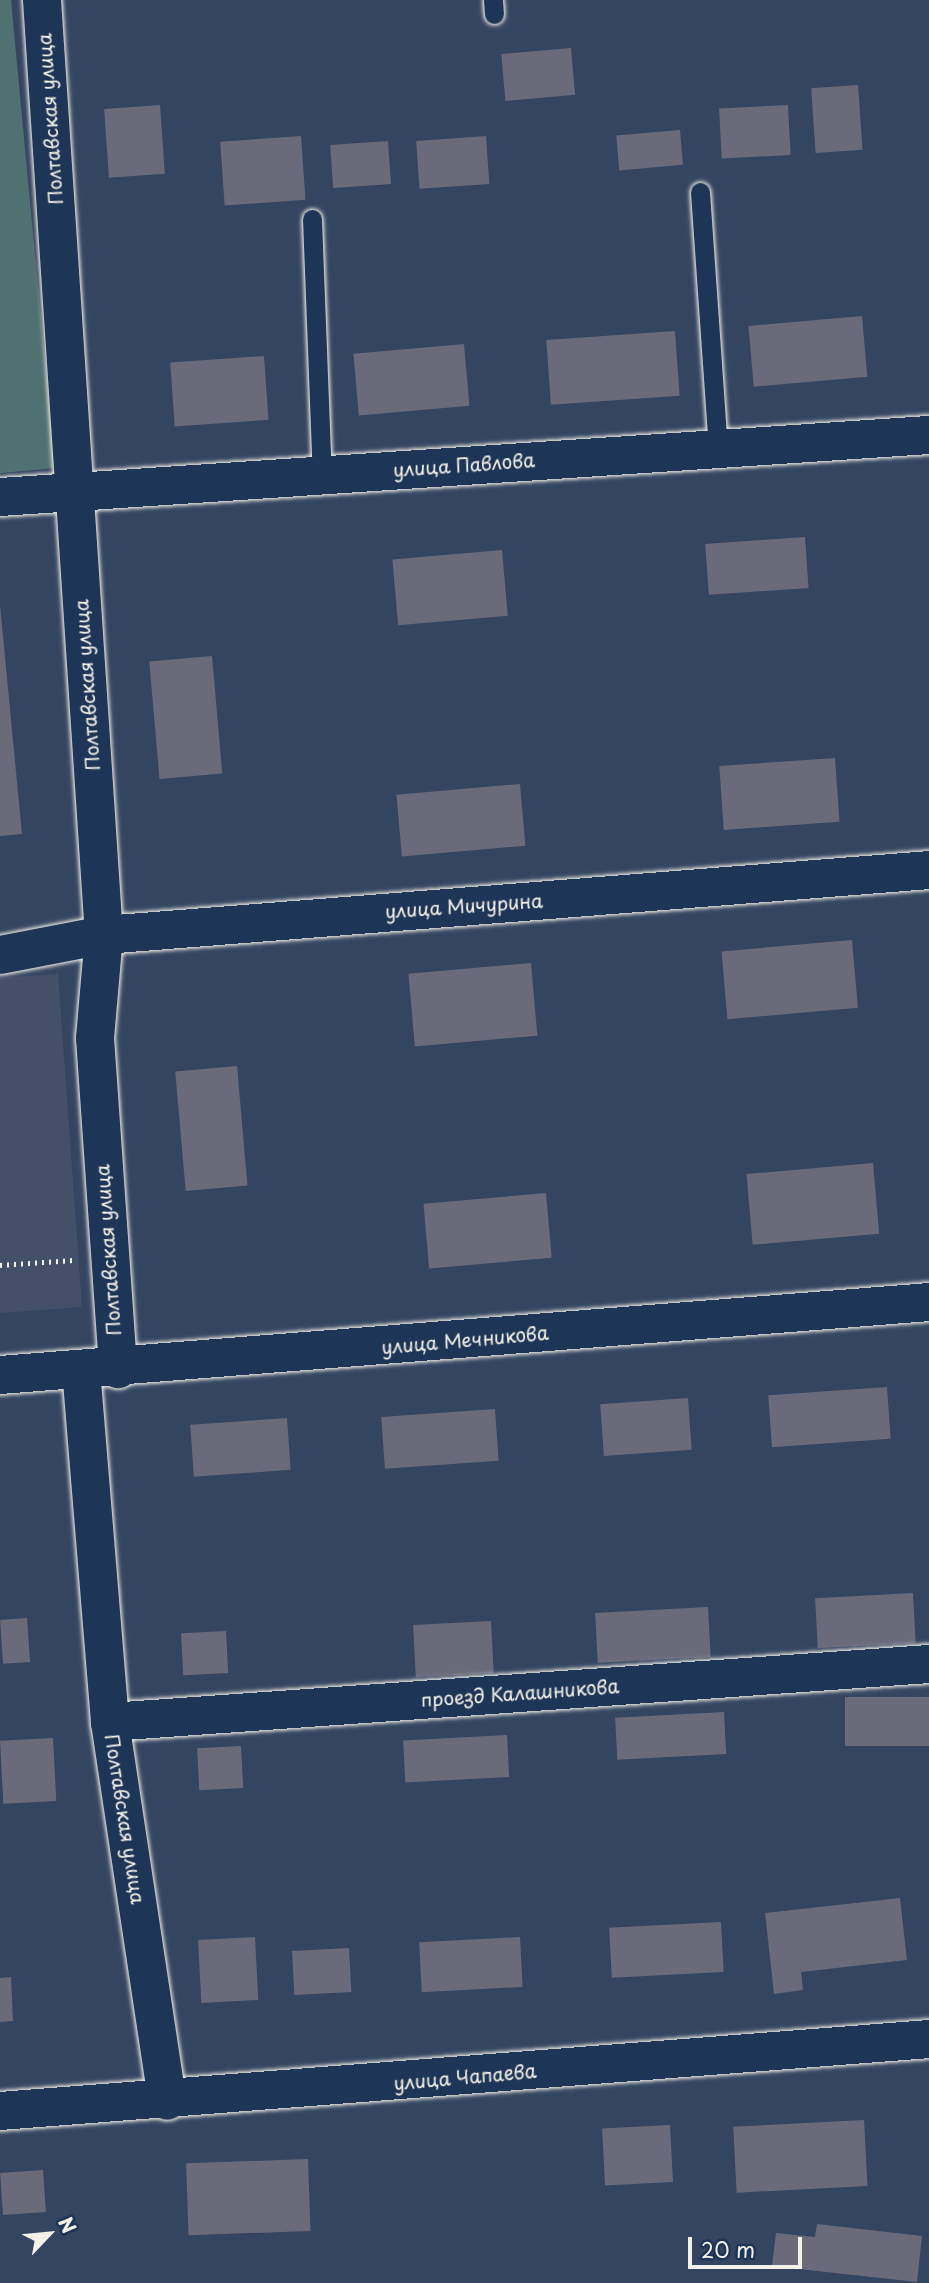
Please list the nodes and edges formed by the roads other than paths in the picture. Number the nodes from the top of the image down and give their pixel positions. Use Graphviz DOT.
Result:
graph roads {
  1 [pos="42,0"];
  2 [pos="701,192"];
  3 [pos="312,219"];
  4 [pos="929,435"];
  5 [pos="718,449"];
  6 [pos="321,475"];
  7 [pos="73,491"];
  8 [pos="0,497"];
  9 [pos="929,870"];
  10 [pos="104,935"];
  11 [pos="0,955"];
  12 [pos="929,1302"];
  13 [pos="99,1369"];
  14 [pos="0,1375"];
  15 [pos="929,1664"];
  16 [pos="110,1722"];
  17 [pos="929,2039"];
  18 [pos="167,2101"];
  19 [pos="0,2111"];
  1 -- 7 [label="street, Полтавская улица"];
  2 -- 5 [label="lane"];
  3 -- 6 [label="lane"];
  4 -- 5 [label="street, улица Павлова"];
  5 -- 6 [label="street, улица Павлова"];
  6 -- 7 [label="street, улица Павлова"];
  7 -- 8 [label="street, улица Павлова"];
  7 -- 10 [label="street, Полтавская улица"];
  9 -- 10 [label="street, улица Мичурина"];
  10 -- 11 [label="street, улица Мичурина"];
  10 -- 13 [label="street, Полтавская улица"];
  12 -- 13 [label="street, улица Мечникова"];
  13 -- 14 [label="street, улица Мечникова"];
  13 -- 16 [label="street, Полтавская улица"];
  15 -- 16 [label="street, проезд Калашникова"];
  16 -- 18 [label="street, Полтавская улица"];
  17 -- 18 [label="street, улица Чапаева"];
  18 -- 19 [label="street, улица Чапаева"];
}
